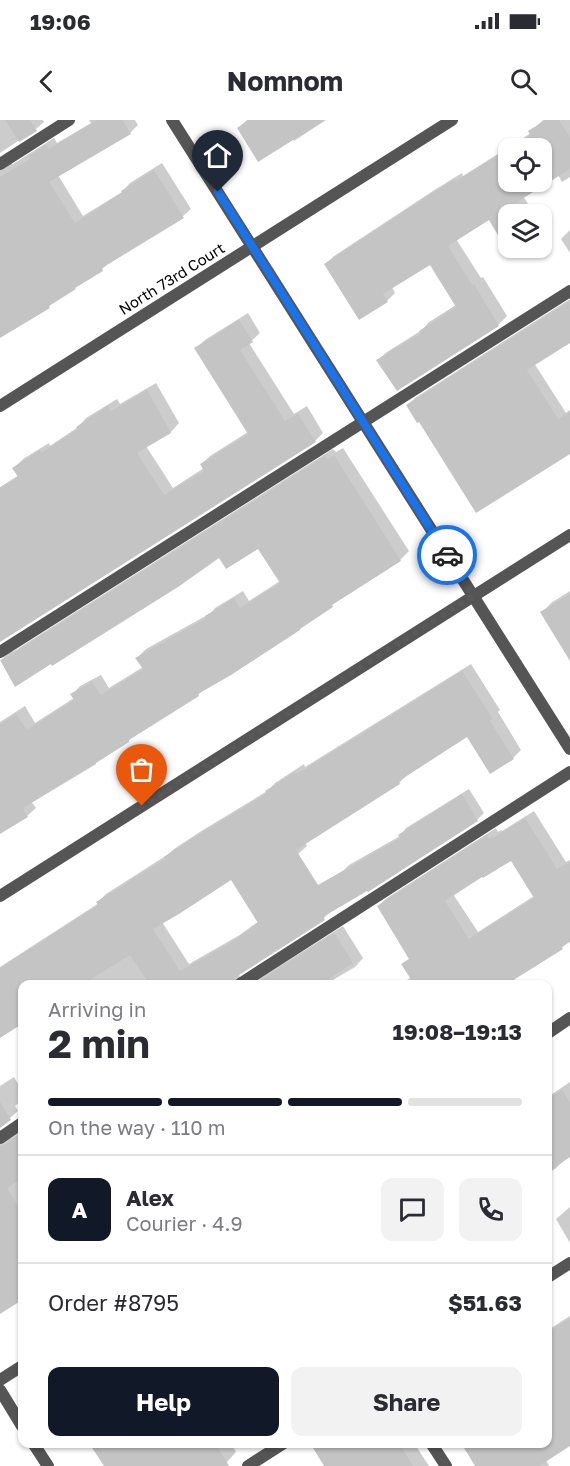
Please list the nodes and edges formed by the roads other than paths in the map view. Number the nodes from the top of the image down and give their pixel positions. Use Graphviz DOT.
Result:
graph roads {
  1 [pos="69,120"];
  2 [pos="172,120"];
  3 [pos="452,120"];
  4 [pos="0,164"];
  5 [pos="252,247"];
  6 [pos="570,291"];
  7 [pos="0,406"];
  8 [pos="364,423"];
  9 [pos="570,535"];
  10 [pos="473,596"];
  11 [pos="0,652"];
  12 [pos="570,749"];
  13 [pos="570,772"];
  14 [pos="0,896"];
  15 [pos="246,980"];
  16 [pos="570,1018"];
  17 [pos="552,1030"];
  18 [pos="18,1126"];
  19 [pos="0,1138"];
  20 [pos="570,1263"];
  21 [pos="552,1274"];
  22 [pos="18,1369"];
  23 [pos="0,1380"];
  24 [pos="0,1390"];
  25 [pos="18,1419"];
  26 [pos="36,1448"];
  27 [pos="276,1448"];
  28 [pos="434,1448"];
  29 [pos="48,1466"];
  30 [pos="248,1466"];
  31 [pos="446,1466"];
  1 -- 4 [label="street"];
  2 -- 5 [label="street"];
  3 -- 5 [label="street, North 73rd Court"];
  5 -- 7 [label="street, North 73rd Court"];
  5 -- 8 [label="street"];
  6 -- 8 [label="street"];
  8 -- 10 [label="street"];
  8 -- 11 [label="street"];
  9 -- 10 [label="street"];
  10 -- 12 [label="street"];
  10 -- 14 [label="street"];
  13 -- 15 [label="street"];
  16 -- 17 [label="street"];
  18 -- 19 [label="street"];
  20 -- 21 [label="street"];
  22 -- 23 [label="street"];
  24 -- 25 [label="street"];
  26 -- 29 [label="street"];
  27 -- 30 [label="street"];
  28 -- 31 [label="street"];
}
